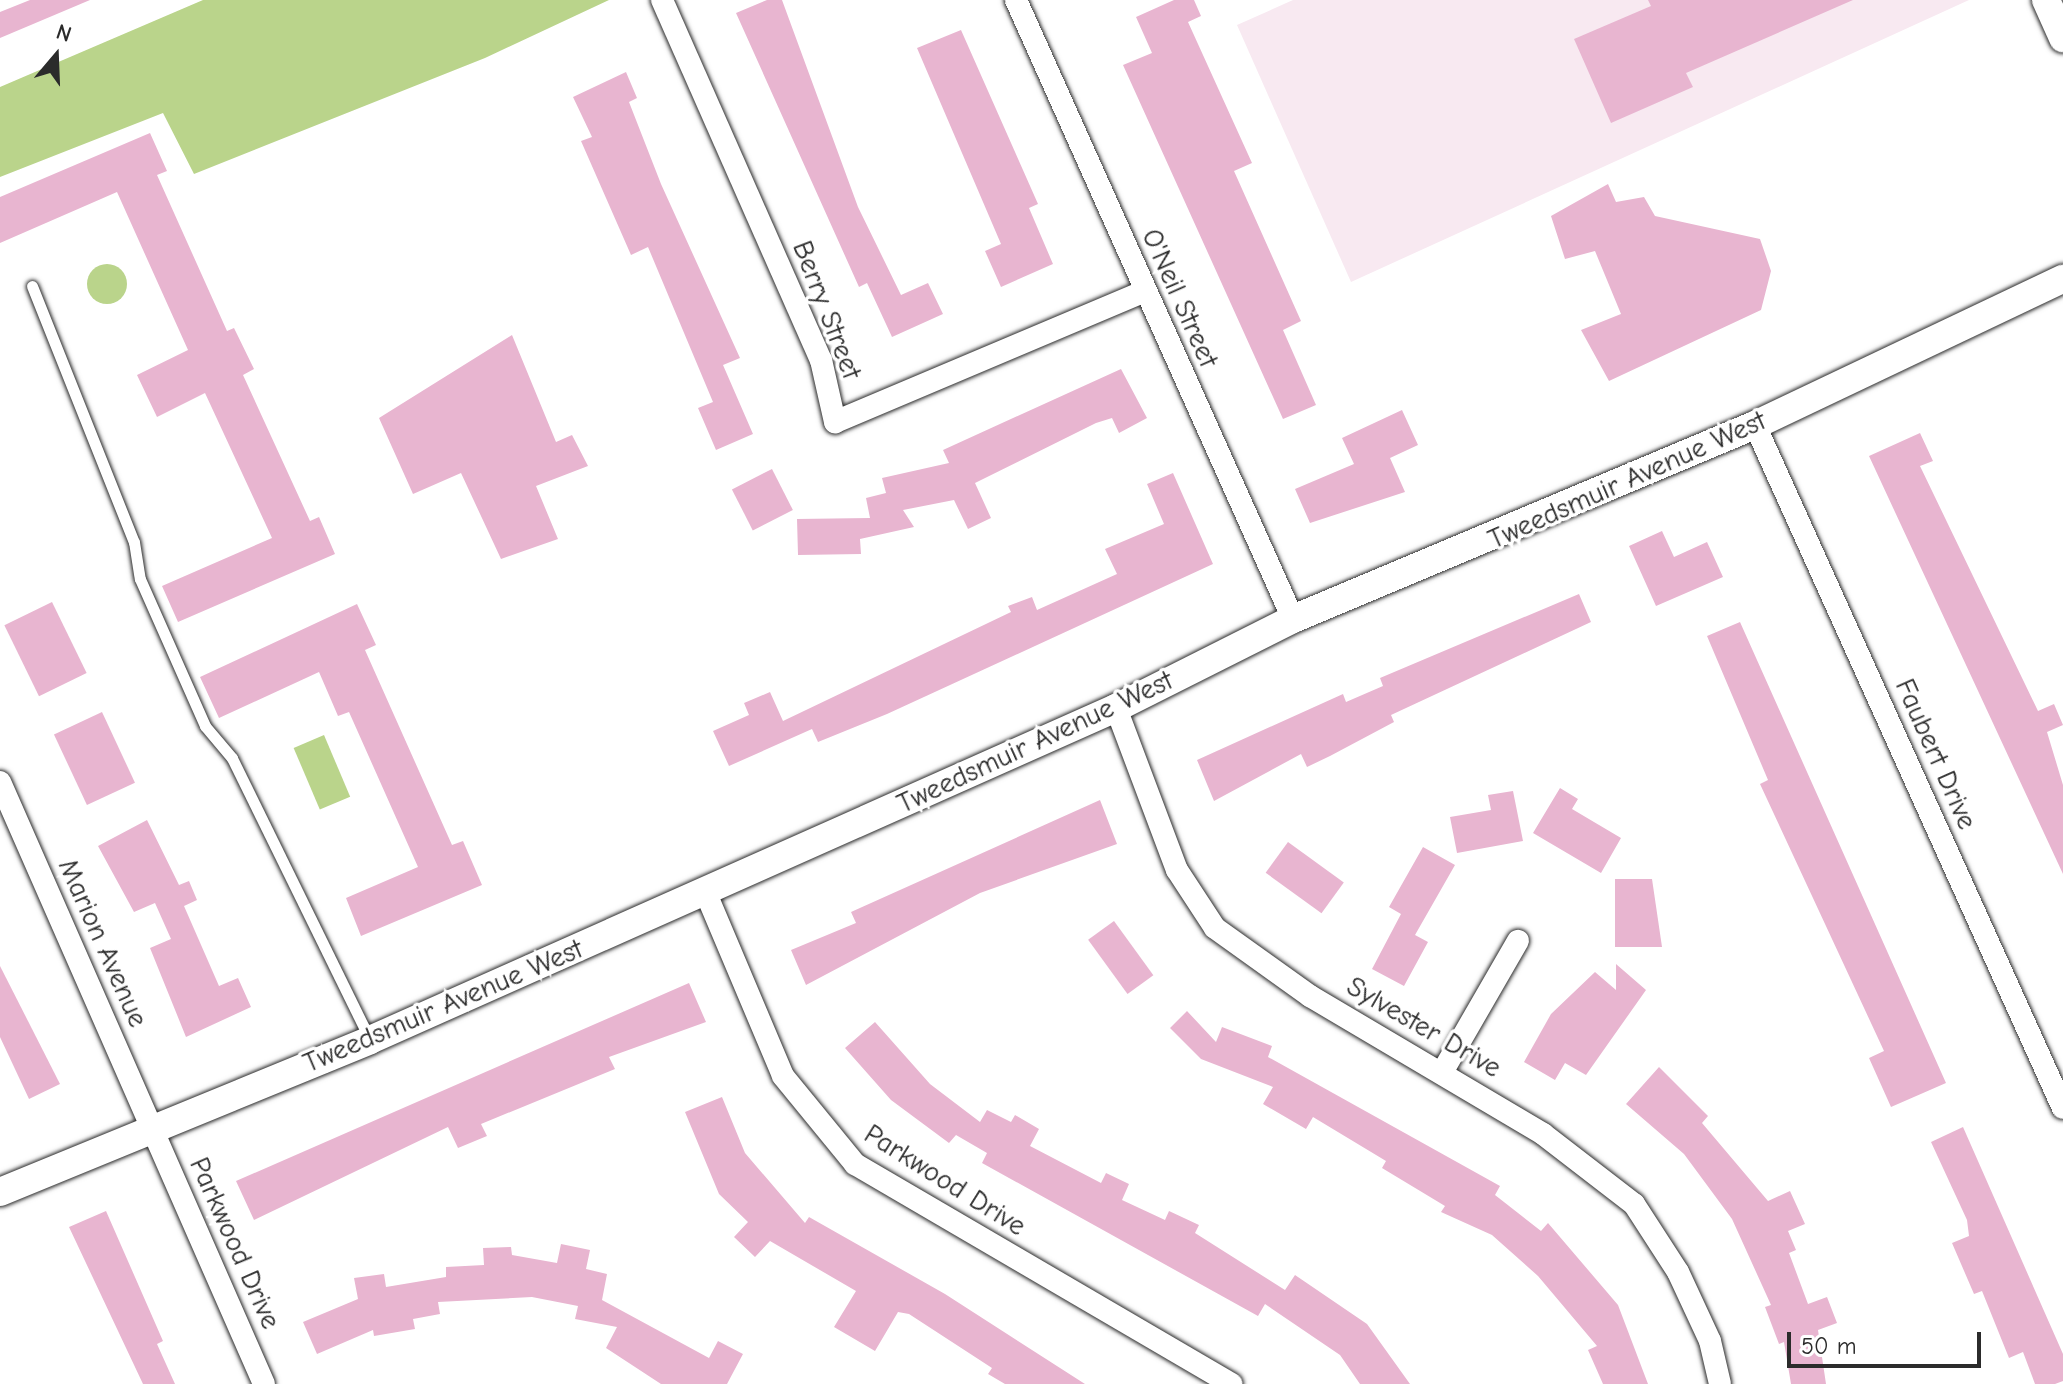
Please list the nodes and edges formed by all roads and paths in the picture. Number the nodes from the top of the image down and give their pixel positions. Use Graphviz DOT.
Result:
graph roads {
  1 [pos="662,0"];
  2 [pos="1016,0"];
  3 [pos="2046,0"];
  4 [pos="2063,38"];
  5 [pos="2063,279"];
  6 [pos="32,286"];
  7 [pos="1145,291"];
  8 [pos="1755,425"];
  9 [pos="1293,619"];
  10 [pos="1116,708"];
  11 [pos="0,782"];
  12 [pos="705,891"];
  13 [pos="1518,941"];
  14 [pos="370,1040"];
  15 [pos="1444,1069"];
  16 [pos="2063,1108"];
  17 [pos="150,1128"];
  18 [pos="0,1192"];
  19 [pos="264,1384"];
  20 [pos="1232,1384"];
  21 [pos="1720,1384"];
  1 -- 7 [label="street, Berry Street"];
  2 -- 7 [label="street, O'Neil Street"];
  3 -- 4 [label="street"];
  5 -- 8 [label="street, Tweedsmuir Avenue West"];
  6 -- 14 [label="lane"];
  7 -- 9 [label="street, O'Neil Street"];
  8 -- 9 [label="street, Tweedsmuir Avenue West"];
  8 -- 16 [label="street, Faubert Drive"];
  9 -- 10 [label="street, Tweedsmuir Avenue West"];
  10 -- 12 [label="street, Tweedsmuir Avenue West"];
  10 -- 15 [label="street, Sylvester Drive"];
  11 -- 17 [label="street, Marion Avenue"];
  12 -- 14 [label="street, Tweedsmuir Avenue West"];
  12 -- 20 [label="street, Parkwood Drive"];
  13 -- 15 [label="street"];
  14 -- 17 [label="street, Tweedsmuir Avenue West"];
  15 -- 21 [label="street, Sylvester Drive"];
  17 -- 18 [label="street, Tweedsmuir Avenue West"];
  17 -- 19 [label="street, Parkwood Drive"];
}
